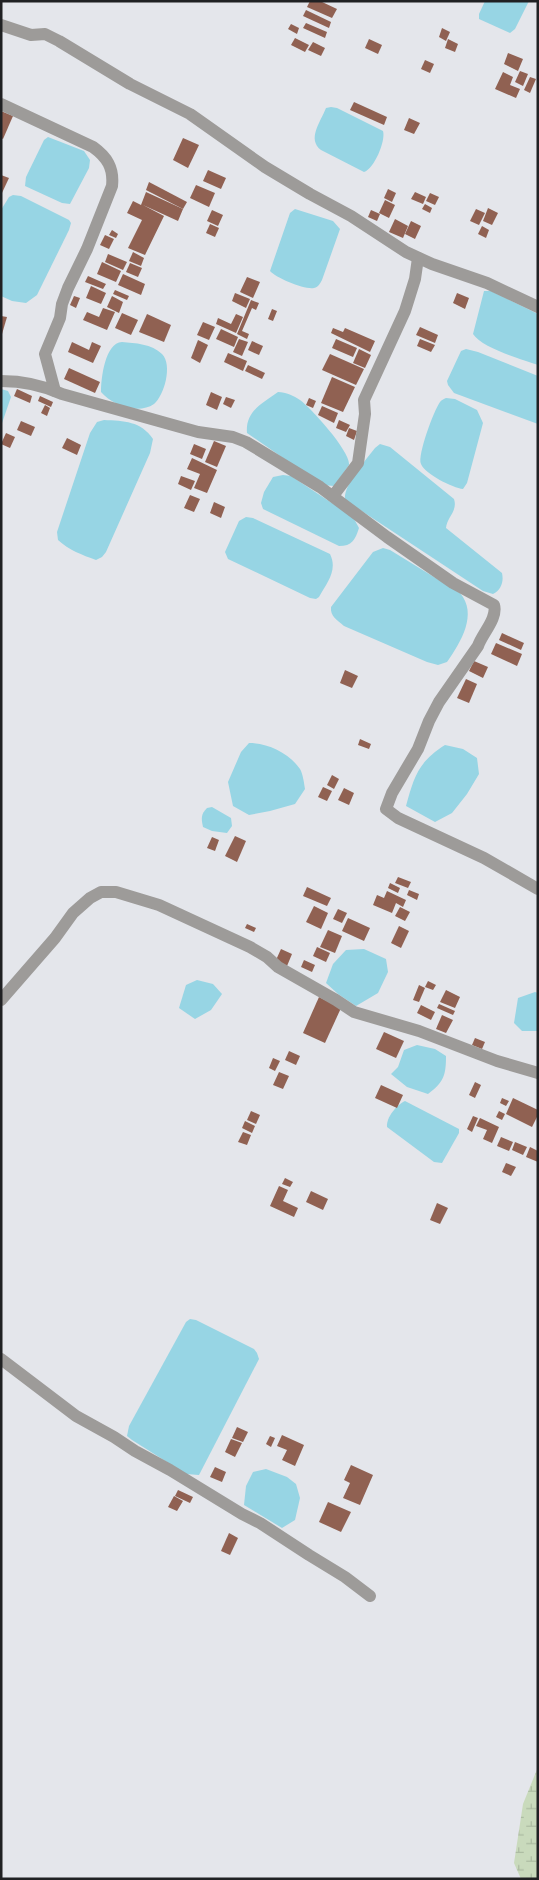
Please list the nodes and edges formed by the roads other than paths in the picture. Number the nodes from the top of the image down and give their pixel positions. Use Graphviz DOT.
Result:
graph roads {
  1 [pos="1,25"];
  2 [pos="1,104"];
  3 [pos="418,258"];
  4 [pos="538,307"];
  5 [pos="1,381"];
  6 [pos="55,391"];
  7 [pos="333,496"];
  8 [pos="538,889"];
  9 [pos="1,1000"];
  10 [pos="538,1073"];
  11 [pos="1,1359"];
  12 [pos="370,1596"];
  1 -- 3 [label="street"];
  2 -- 6 [label="street"];
  3 -- 4 [label="street"];
  3 -- 7 [label="street"];
  5 -- 6 [label="street"];
  6 -- 7 [label="street"];
  7 -- 8 [label="street"];
  9 -- 10 [label="street"];
  11 -- 12 [label="street"];
}
